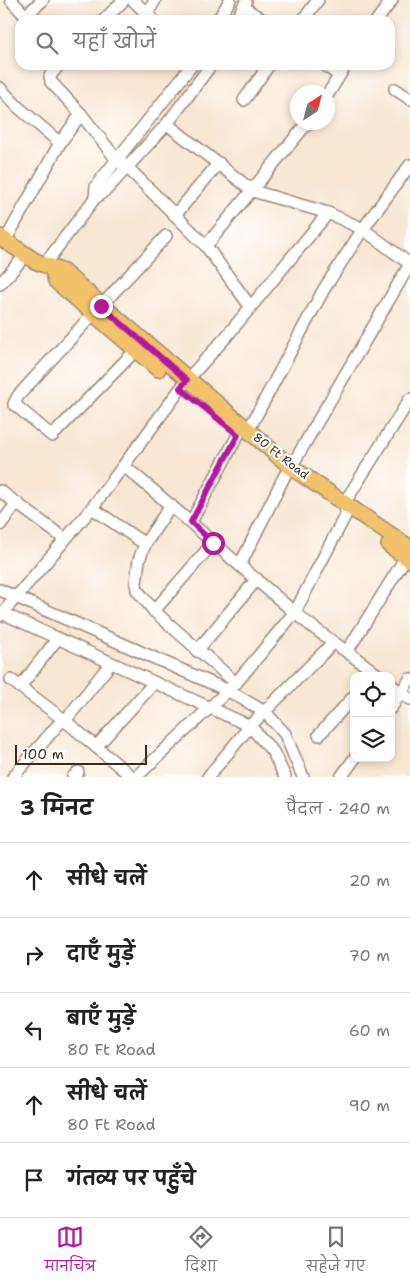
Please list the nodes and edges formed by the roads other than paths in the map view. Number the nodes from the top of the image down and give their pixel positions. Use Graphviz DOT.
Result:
graph roads {
  1 [pos="10,0"];
  2 [pos="43,0"];
  3 [pos="124,0"];
  4 [pos="133,0"];
  5 [pos="155,0"];
  6 [pos="230,0"];
  7 [pos="318,0"];
  8 [pos="392,0"];
  9 [pos="245,3"];
  10 [pos="24,15"];
  11 [pos="30,15"];
  12 [pos="109,15"];
  13 [pos="148,15"];
  14 [pos="151,15"];
  15 [pos="221,15"];
  16 [pos="239,15"];
  17 [pos="258,15"];
  18 [pos="307,15"];
  19 [pos="381,15"];
  20 [pos="55,70"];
  21 [pos="188,70"];
  22 [pos="207,70"];
  23 [pos="265,70"];
  24 [pos="331,70"];
  25 [pos="343,70"];
  26 [pos="339,76"];
  27 [pos="334,85"];
  28 [pos="0,88"];
  29 [pos="395,89"];
  30 [pos="410,98"];
  31 [pos="244,100"];
  32 [pos="81,114"];
  33 [pos="166,124"];
  34 [pos="302,130"];
  35 [pos="60,143"];
  36 [pos="117,160"];
  37 [pos="219,163"];
  38 [pos="410,165"];
  39 [pos="127,167"];
  40 [pos="253,191"];
  41 [pos="95,198"];
  42 [pos="328,213"];
  43 [pos="175,215"];
  44 [pos="363,229"];
  45 [pos="166,236"];
  46 [pos="2,240"];
  47 [pos="206,246"];
  48 [pos="25,256"];
  49 [pos="410,264"];
  50 [pos="48,268"];
  51 [pos="0,284"];
  52 [pos="250,306"];
  53 [pos="97,310"];
  54 [pos="136,350"];
  55 [pos="184,384"];
  56 [pos="410,399"];
  57 [pos="243,433"];
  58 [pos="124,466"];
  59 [pos="288,471"];
  60 [pos="0,491"];
  61 [pos="17,503"];
  62 [pos="171,505"];
  63 [pos="92,508"];
  64 [pos="346,508"];
  65 [pos="191,522"];
  66 [pos="0,525"];
  67 [pos="65,539"];
  68 [pos="213,543"];
  69 [pos="145,544"];
  70 [pos="409,555"];
  71 [pos="240,566"];
  72 [pos="257,579"];
  73 [pos="0,590"];
  74 [pos="16,597"];
  75 [pos="154,611"];
  76 [pos="294,612"];
  77 [pos="1,614"];
  78 [pos="58,638"];
  79 [pos="332,643"];
  80 [pos="348,650"];
  81 [pos="197,651"];
  82 [pos="111,663"];
  83 [pos="373,672"];
  84 [pos="410,679"];
  85 [pos="154,683"];
  86 [pos="231,687"];
  87 [pos="395,688"];
  88 [pos="406,696"];
  89 [pos="350,700"];
  90 [pos="395,705"];
  91 [pos="208,707"];
  92 [pos="265,712"];
  93 [pos="64,720"];
  94 [pos="250,726"];
  95 [pos="319,735"];
  96 [pos="96,747"];
  97 [pos="353,762"];
  98 [pos="346,775"];
  99 [pos="13,777"];
  100 [pos="132,777"];
  101 [pos="136,777"];
  102 [pos="208,777"];
  103 [pos="285,777"];
  104 [pos="303,777"];
  1 -- 10 [label="street"];
  2 -- 11 [label="street"];
  3 -- 12 [label="street"];
  4 -- 13 [label="street"];
  5 -- 14 [label="street"];
  6 -- 15 [label="street"];
  7 -- 18 [label="street"];
  8 -- 19 [label="street"];
  9 -- 16 [label="street"];
  9 -- 17 [label="street"];
  20 -- 32 [label="street"];
  21 -- 36 [label="street"];
  22 -- 33 [label="street"];
  23 -- 31 [label="street"];
  24 -- 26 [label="street"];
  25 -- 26 [label="street"];
  26 -- 27 [label="street"];
  28 -- 35 [label="street"];
  29 -- 30 [label="street"];
  32 -- 35 [label="street"];
  32 -- 36 [label="street"];
  33 -- 37 [label="street"];
  33 -- 39 [label="street"];
  34 -- 40 [label="street"];
  35 -- 46 [label="street"];
  36 -- 39 [label="street"];
  36 -- 41 [label="street"];
  37 -- 40 [label="street"];
  37 -- 43 [label="street"];
  38 -- 44 [label="street"];
  39 -- 41 [label="street"];
  39 -- 43 [label="street"];
  40 -- 42 [label="street"];
  40 -- 47 [label="street"];
  41 -- 50 [label="street"];
  42 -- 44 [label="street"];
  42 -- 52 [label="street"];
  43 -- 47 [label="street"];
  44 -- 49 [label="street"];
  44 -- 57 [label="street"];
  45 -- 53 [label="street"];
  46 -- 48 [label="main road"];
  47 -- 52 [label="street"];
  48 -- 50 [label="main road"];
  48 -- 51 [label="street"];
  49 -- 59 [label="street"];
  50 -- 53 [label="main road, 80 Ft Road"];
  52 -- 55 [label="street"];
  53 -- 54 [label="main road, 80 Ft Road"];
  53 -- 54 [label="street"];
  53 -- 55 [label="main road, 80 Ft Road"];
  54 -- 55 [label="main road, 80 Ft Road"];
  55 -- 57 [label="main road, 80 Ft Road"];
  55 -- 58 [label="street"];
  56 -- 64 [label="street"];
  57 -- 59 [label="main road, 80 Ft Road"];
  57 -- 65 [label="street"];
  58 -- 62 [label="street"];
  58 -- 63 [label="street"];
  59 -- 64 [label="main road, 80 Ft Road"];
  59 -- 71 [label="street"];
  60 -- 61 [label="street"];
  61 -- 66 [label="street"];
  61 -- 67 [label="street"];
  62 -- 65 [label="street"];
  62 -- 69 [label="street"];
  63 -- 67 [label="street"];
  63 -- 69 [label="street"];
  64 -- 70 [label="main road, 80 Ft Road"];
  64 -- 76 [label="street"];
  65 -- 68 [label="street"];
  67 -- 74 [label="street"];
  68 -- 71 [label="street"];
  68 -- 75 [label="street"];
  69 -- 75 [label="street"];
  70 -- 80 [label="street"];
  71 -- 72 [label="street"];
  72 -- 76 [label="street"];
  72 -- 81 [label="street"];
  73 -- 74 [label="street"];
  74 -- 77 [label="street"];
  74 -- 86 [label="street"];
  75 -- 81 [label="street"];
  76 -- 79 [label="street"];
  76 -- 86 [label="street"];
  77 -- 78 [label="street"];
  78 -- 82 [label="street"];
  78 -- 93 [label="street"];
  79 -- 80 [label="street"];
  79 -- 92 [label="street"];
  80 -- 83 [label="street"];
  81 -- 86 [label="street"];
  82 -- 85 [label="street"];
  82 -- 93 [label="street"];
  84 -- 88 [label="street"];
  85 -- 91 [label="street"];
  85 -- 96 [label="street"];
  86 -- 91 [label="street"];
  86 -- 92 [label="street"];
  87 -- 88 [label="street"];
  88 -- 90 [label="street"];
  89 -- 95 [label="street"];
  91 -- 94 [label="street"];
  91 -- 101 [label="street"];
  92 -- 94 [label="street"];
  92 -- 104 [label="street"];
  93 -- 96 [label="street"];
  93 -- 99 [label="street"];
  94 -- 102 [label="street"];
  94 -- 103 [label="street"];
  96 -- 100 [label="street"];
  97 -- 98 [label="street"];
}
